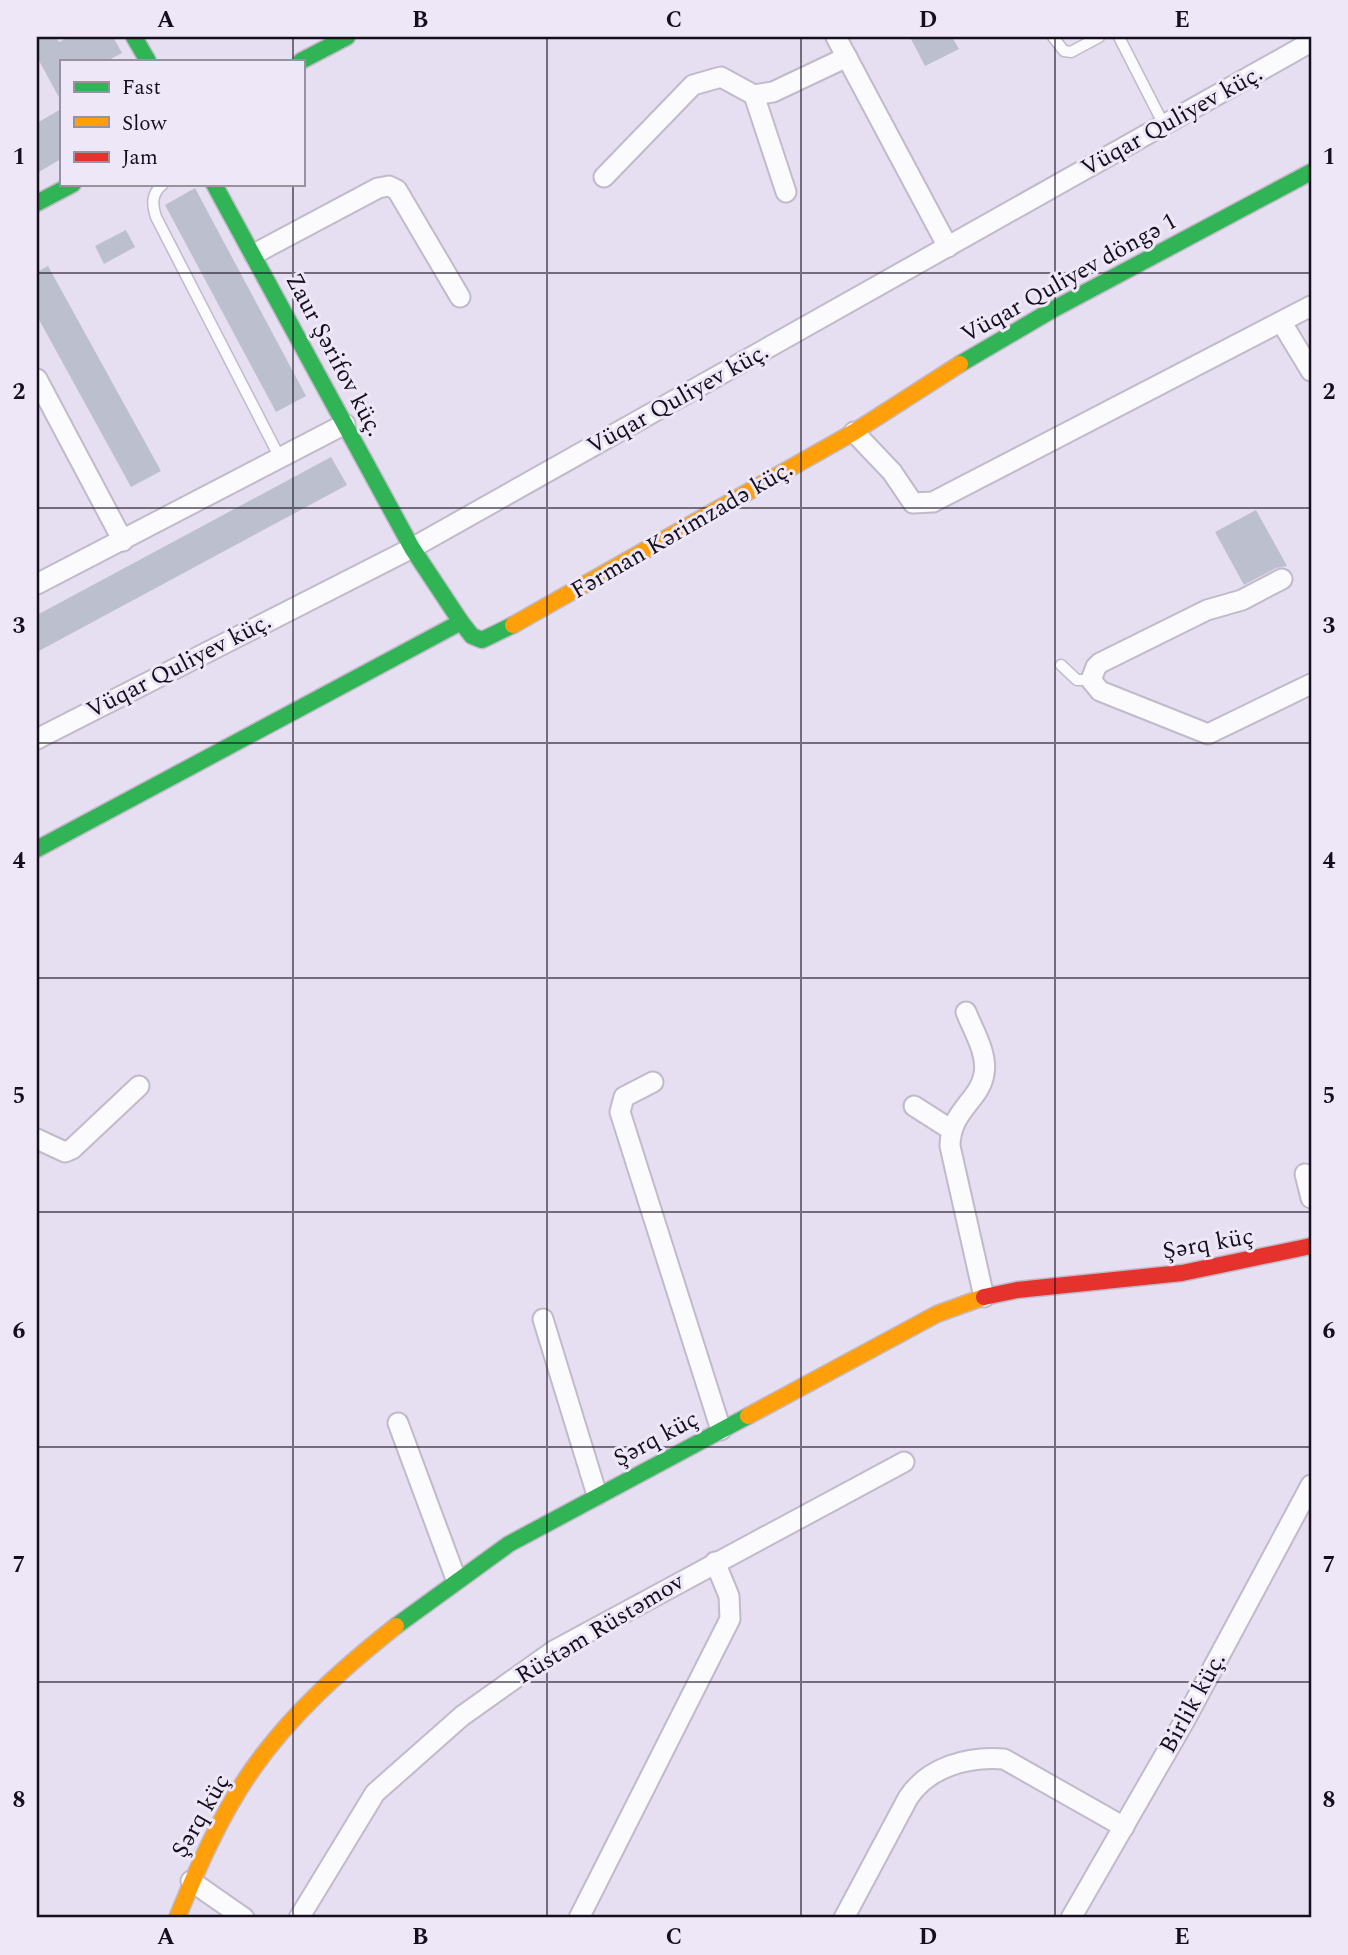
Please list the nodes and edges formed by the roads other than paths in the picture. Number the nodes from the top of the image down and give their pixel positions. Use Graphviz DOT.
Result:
graph roads {
  1 [pos="134,37"];
  2 [pos="347,37"];
  3 [pos="836,37"];
  4 [pos="1053,37"];
  5 [pos="1099,37"];
  6 [pos="1119,37"];
  7 [pos="1311,43"];
  8 [pos="847,57"];
  9 [pos="147,60"];
  10 [pos="303,60"];
  11 [pos="754,95"];
  12 [pos="1164,125"];
  13 [pos="1311,172"];
  14 [pos="604,177"];
  15 [pos="69,186"];
  16 [pos="161,186"];
  17 [pos="215,186"];
  18 [pos="786,191"];
  19 [pos="37,203"];
  20 [pos="948,247"];
  21 [pos="254,254"];
  22 [pos="460,297"];
  23 [pos="1311,306"];
  24 [pos="1282,323"];
  25 [pos="1311,372"];
  26 [pos="37,379"];
  27 [pos="345,424"];
  28 [pos="854,432"];
  29 [pos="280,458"];
  30 [pos="123,541"];
  31 [pos="412,548"];
  32 [pos="1282,579"];
  33 [pos="37,584"];
  34 [pos="461,622"];
  35 [pos="1061,665"];
  36 [pos="1091,680"];
  37 [pos="1311,684"];
  38 [pos="37,739"];
  39 [pos="37,849"];
  40 [pos="965,1012"];
  41 [pos="653,1082"];
  42 [pos="139,1086"];
  43 [pos="914,1106"];
  44 [pos="950,1129"];
  45 [pos="37,1139"];
  46 [pos="1305,1174"];
  47 [pos="1311,1198"];
  48 [pos="1311,1246"];
  49 [pos="984,1297"];
  50 [pos="543,1319"];
  51 [pos="398,1423"];
  52 [pos="720,1430"];
  53 [pos="904,1462"];
  54 [pos="1311,1485"];
  55 [pos="597,1495"];
  56 [pos="715,1562"];
  57 [pos="456,1579"];
  58 [pos="1124,1827"];
  59 [pos="191,1881"];
  60 [pos="177,1918"];
  61 [pos="244,1918"];
  62 [pos="299,1918"];
  63 [pos="579,1918"];
  64 [pos="844,1918"];
  65 [pos="1071,1918"];
  1 -- 9 [label="street"];
  2 -- 10 [label="street"];
  3 -- 8 [label="street"];
  4 -- 5 [label="lane"];
  6 -- 12 [label="lane"];
  7 -- 12 [label="street, Vüqar Quliyev küç."];
  8 -- 11 [label="street"];
  8 -- 20 [label="street"];
  11 -- 14 [label="street"];
  11 -- 18 [label="street"];
  12 -- 20 [label="street, Vüqar Quliyev küç."];
  13 -- 28 [label="street, Vüqar Quliyev döngə 1"];
  15 -- 19 [label="street"];
  16 -- 29 [label="lane"];
  17 -- 21 [label="street, Zaur Şərifov küç."];
  20 -- 31 [label="street, Vüqar Quliyev küç."];
  21 -- 22 [label="street"];
  21 -- 27 [label="street, Zaur Şərifov küç."];
  23 -- 24 [label="street"];
  24 -- 25 [label="street"];
  24 -- 28 [label="street"];
  26 -- 30 [label="street"];
  27 -- 29 [label="street"];
  27 -- 31 [label="street, Zaur Şərifov küç."];
  28 -- 34 [label="street, Fərman Kərimzadə küç."];
  29 -- 30 [label="street"];
  30 -- 33 [label="street"];
  31 -- 34 [label="street, Zaur Şərifov küç."];
  31 -- 38 [label="street, Vüqar Quliyev küç."];
  32 -- 36 [label="street"];
  34 -- 39 [label="street"];
  35 -- 36 [label="lane"];
  36 -- 37 [label="street"];
  40 -- 44 [label="street"];
  41 -- 52 [label="street"];
  42 -- 45 [label="street"];
  43 -- 44 [label="street"];
  44 -- 49 [label="street"];
  46 -- 47 [label="street"];
  48 -- 49 [label="street, Şərq küç"];
  49 -- 52 [label="street, Şərq küç"];
  50 -- 55 [label="street"];
  51 -- 57 [label="street"];
  52 -- 55 [label="street, Şərq küç"];
  53 -- 56 [label="street, Rüstəm Rüstəmov"];
  54 -- 58 [label="street, Birlik küç."];
  55 -- 57 [label="street, Şərq küç"];
  56 -- 62 [label="street, Rüstəm Rüstəmov"];
  56 -- 63 [label="street, Rüstəm Rüstəmov"];
  57 -- 59 [label="street, Şərq küç"];
  58 -- 64 [label="street"];
  58 -- 65 [label="street, Birlik küç."];
  59 -- 60 [label="street, Şərq küç"];
  59 -- 61 [label="street"];
}
